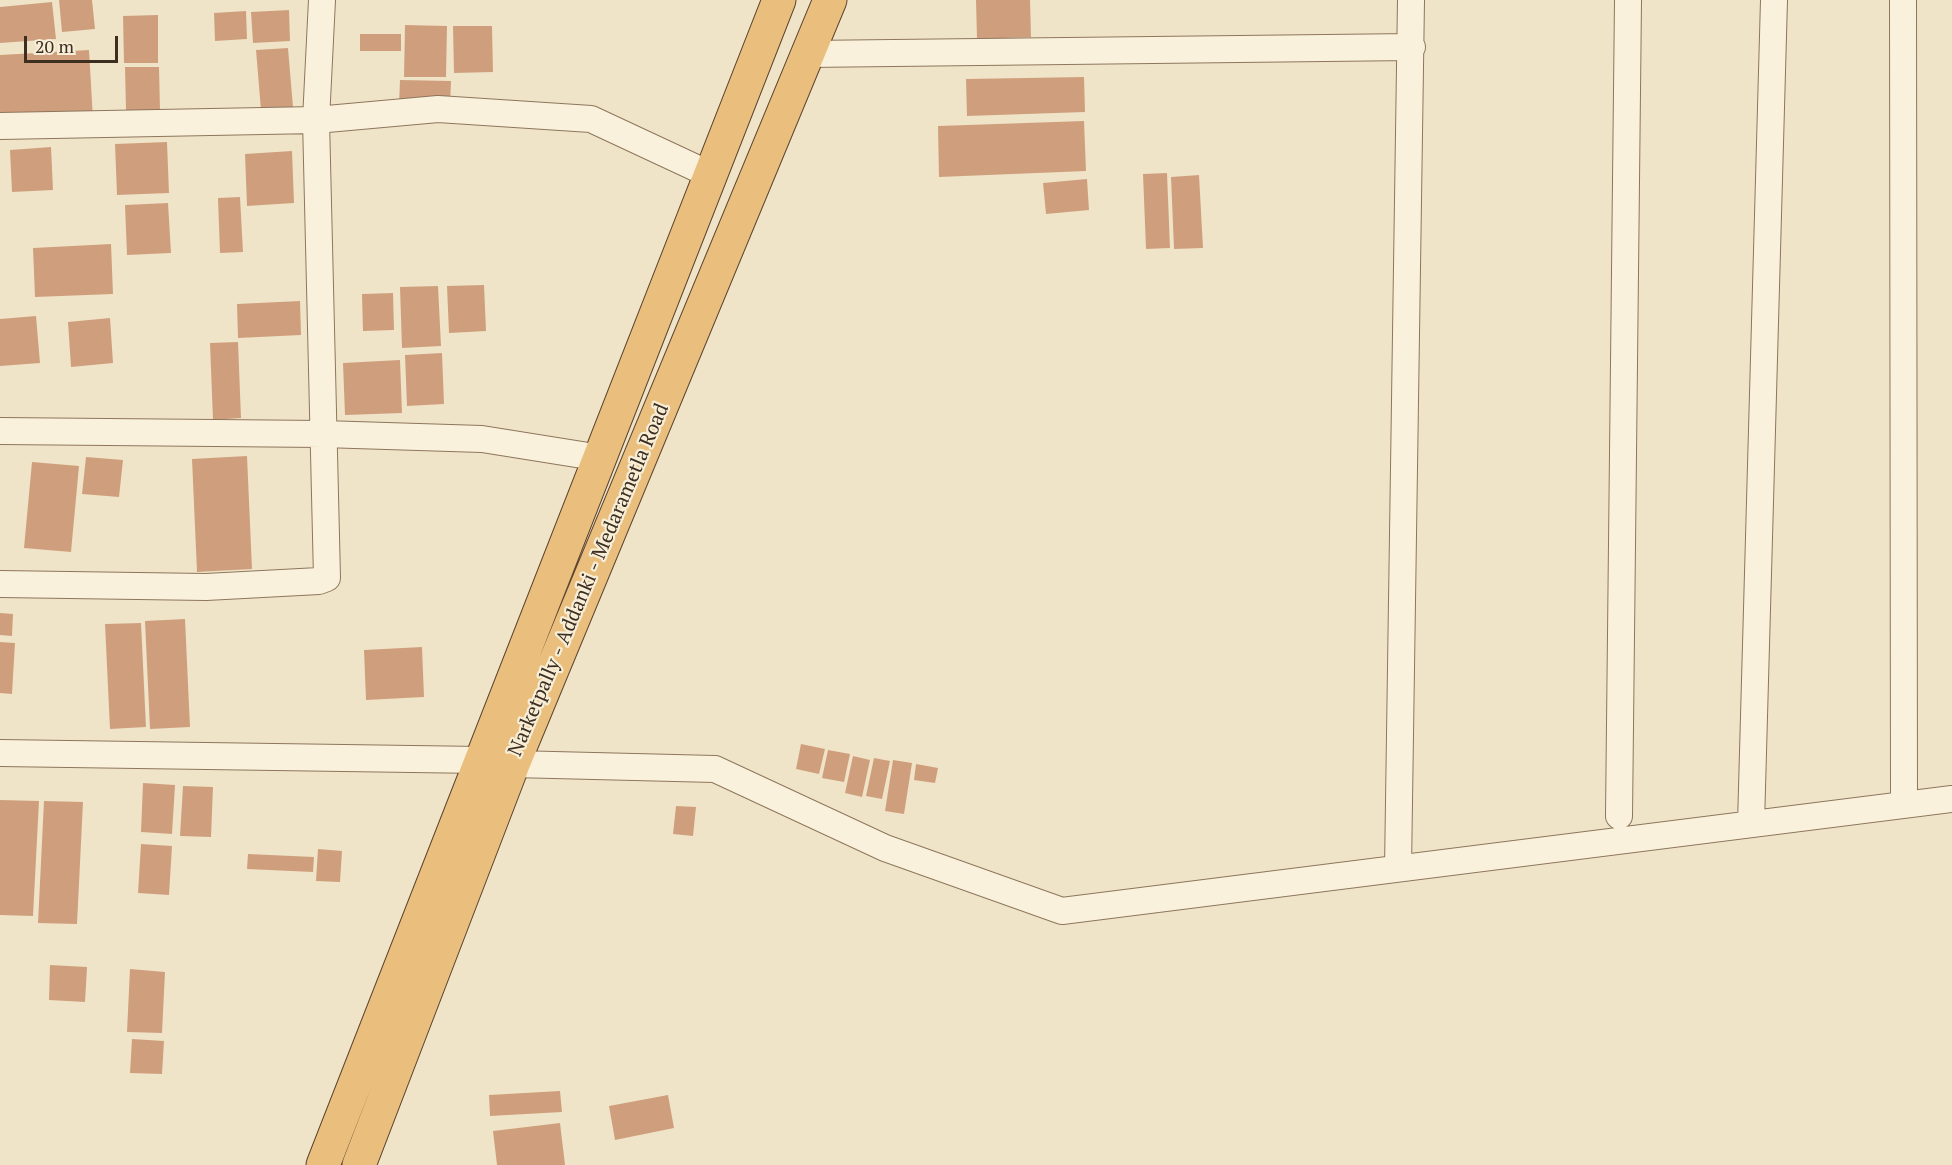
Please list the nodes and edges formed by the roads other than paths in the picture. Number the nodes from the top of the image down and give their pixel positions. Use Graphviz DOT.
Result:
graph roads {
  1 [pos="322,0"];
  2 [pos="779,0"];
  3 [pos="830,0"];
  4 [pos="1411,0"];
  5 [pos="1628,0"];
  6 [pos="1774,0"];
  7 [pos="1903,0"];
  8 [pos="1412,47"];
  9 [pos="807,54"];
  10 [pos="316,120"];
  11 [pos="0,126"];
  12 [pos="711,175"];
  13 [pos="0,431"];
  14 [pos="323,434"];
  15 [pos="601,458"];
  16 [pos="0,584"];
  17 [pos="0,753"];
  18 [pos="481,760"];
  19 [pos="513,764"];
  20 [pos="1952,799"];
  21 [pos="1904,805"];
  22 [pos="1619,816"];
  23 [pos="1751,824"];
  24 [pos="1398,868"];
  25 [pos="323,1165"];
  26 [pos="359,1165"];
  1 -- 10 [label="street"];
  2 -- 12 [label="highway, Narketpally - Addanki - Medarametla Road"];
  3 -- 9 [label="highway, Narketpally - Addanki - Medarametla Road"];
  4 -- 8 [label="street"];
  5 -- 22 [label="street"];
  6 -- 23 [label="street"];
  7 -- 21 [label="street"];
  8 -- 9 [label="street"];
  8 -- 24 [label="street"];
  9 -- 19 [label="highway, Narketpally - Addanki - Medarametla Road"];
  10 -- 11 [label="street"];
  10 -- 12 [label="street"];
  10 -- 14 [label="street"];
  12 -- 15 [label="highway, Narketpally - Addanki - Medarametla Road"];
  13 -- 14 [label="street"];
  14 -- 15 [label="street"];
  14 -- 16 [label="street"];
  15 -- 18 [label="highway, Narketpally - Addanki - Medarametla Road"];
  17 -- 18 [label="street"];
  18 -- 25 [label="highway, Narketpally - Addanki - Medarametla Road"];
  19 -- 24 [label="street"];
  19 -- 26 [label="highway, Narketpally - Addanki - Medarametla Road"];
  20 -- 21 [label="street"];
  21 -- 23 [label="street"];
  23 -- 24 [label="street"];
}
